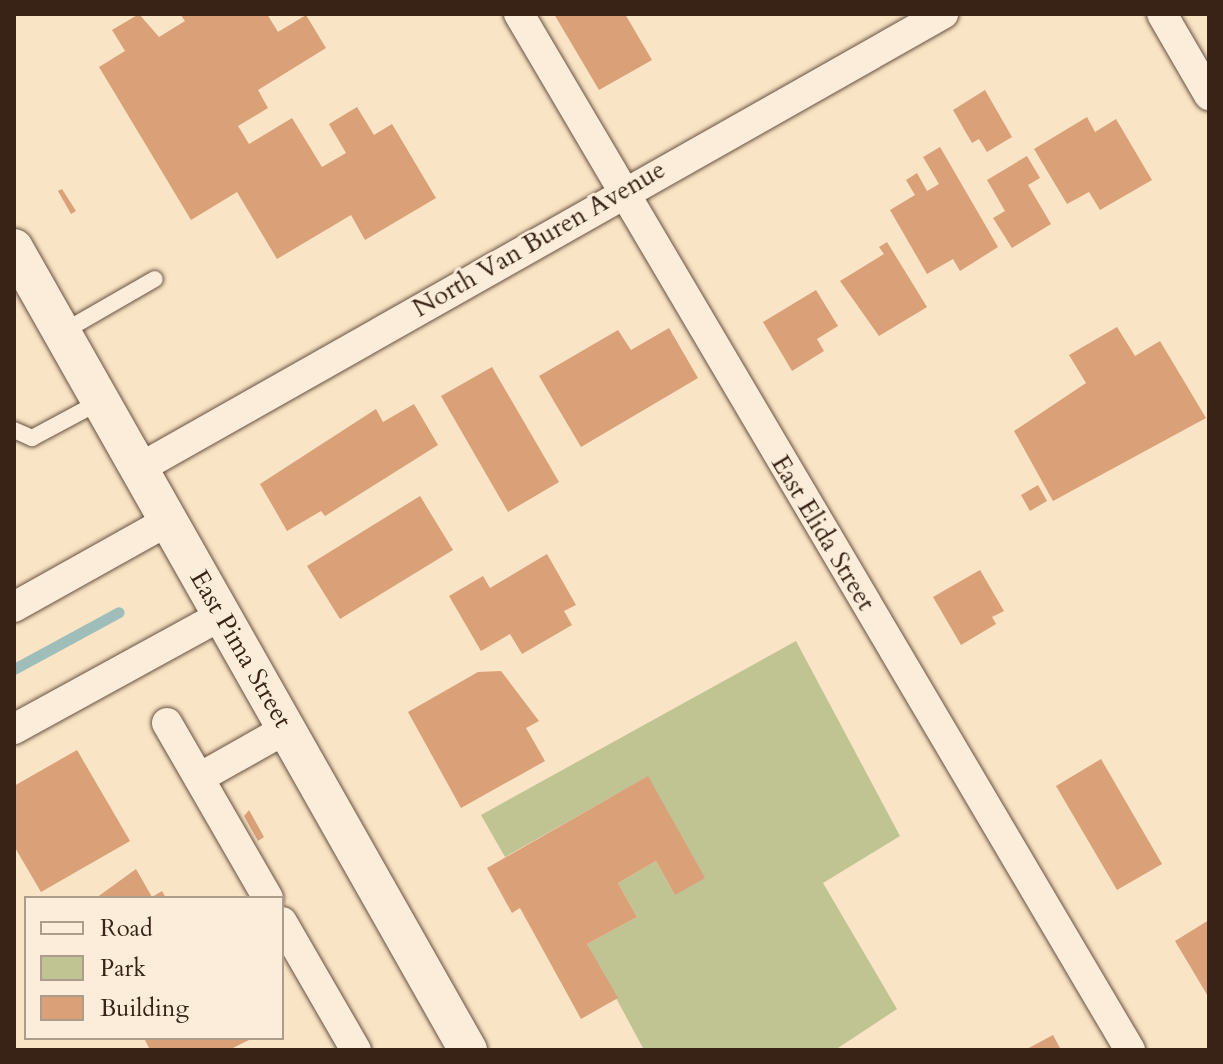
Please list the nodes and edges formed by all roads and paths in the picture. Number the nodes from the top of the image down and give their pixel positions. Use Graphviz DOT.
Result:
graph roads {
  1 [pos="519,14"];
  2 [pos="943,14"];
  3 [pos="1162,14"];
  4 [pos="1209,95"];
  5 [pos="621,192"];
  6 [pos="14,248"];
  7 [pos="155,279"];
  8 [pos="61,333"];
  9 [pos="99,402"];
  10 [pos="14,430"];
  11 [pos="138,469"];
  12 [pos="168,521"];
  13 [pos="14,607"];
  14 [pos="222,615"];
  15 [pos="167,723"];
  16 [pos="14,729"];
  17 [pos="286,729"];
  18 [pos="199,778"];
  19 [pos="267,896"];
  20 [pos="284,925"];
  21 [pos="356,1050"];
  22 [pos="468,1050"];
  23 [pos="1130,1050"];
  1 -- 5 [label="street, East Elida Street"];
  2 -- 5 [label="street, North Van Buren Avenue"];
  3 -- 4 [label="street"];
  5 -- 11 [label="street, North Van Buren Avenue"];
  5 -- 23 [label="street, East Elida Street"];
  6 -- 8 [label="street, East Pima Street"];
  7 -- 8 [label="lane"];
  8 -- 9 [label="street, East Pima Street"];
  9 -- 10 [label="lane"];
  9 -- 11 [label="street, East Pima Street"];
  11 -- 12 [label="street, East Pima Street"];
  12 -- 13 [label="street"];
  12 -- 14 [label="street, East Pima Street"];
  14 -- 16 [label="street"];
  14 -- 17 [label="street, East Pima Street"];
  15 -- 18 [label="street"];
  17 -- 18 [label="street"];
  17 -- 22 [label="street, East Pima Street"];
  18 -- 19 [label="street"];
  20 -- 21 [label="street"];
}
